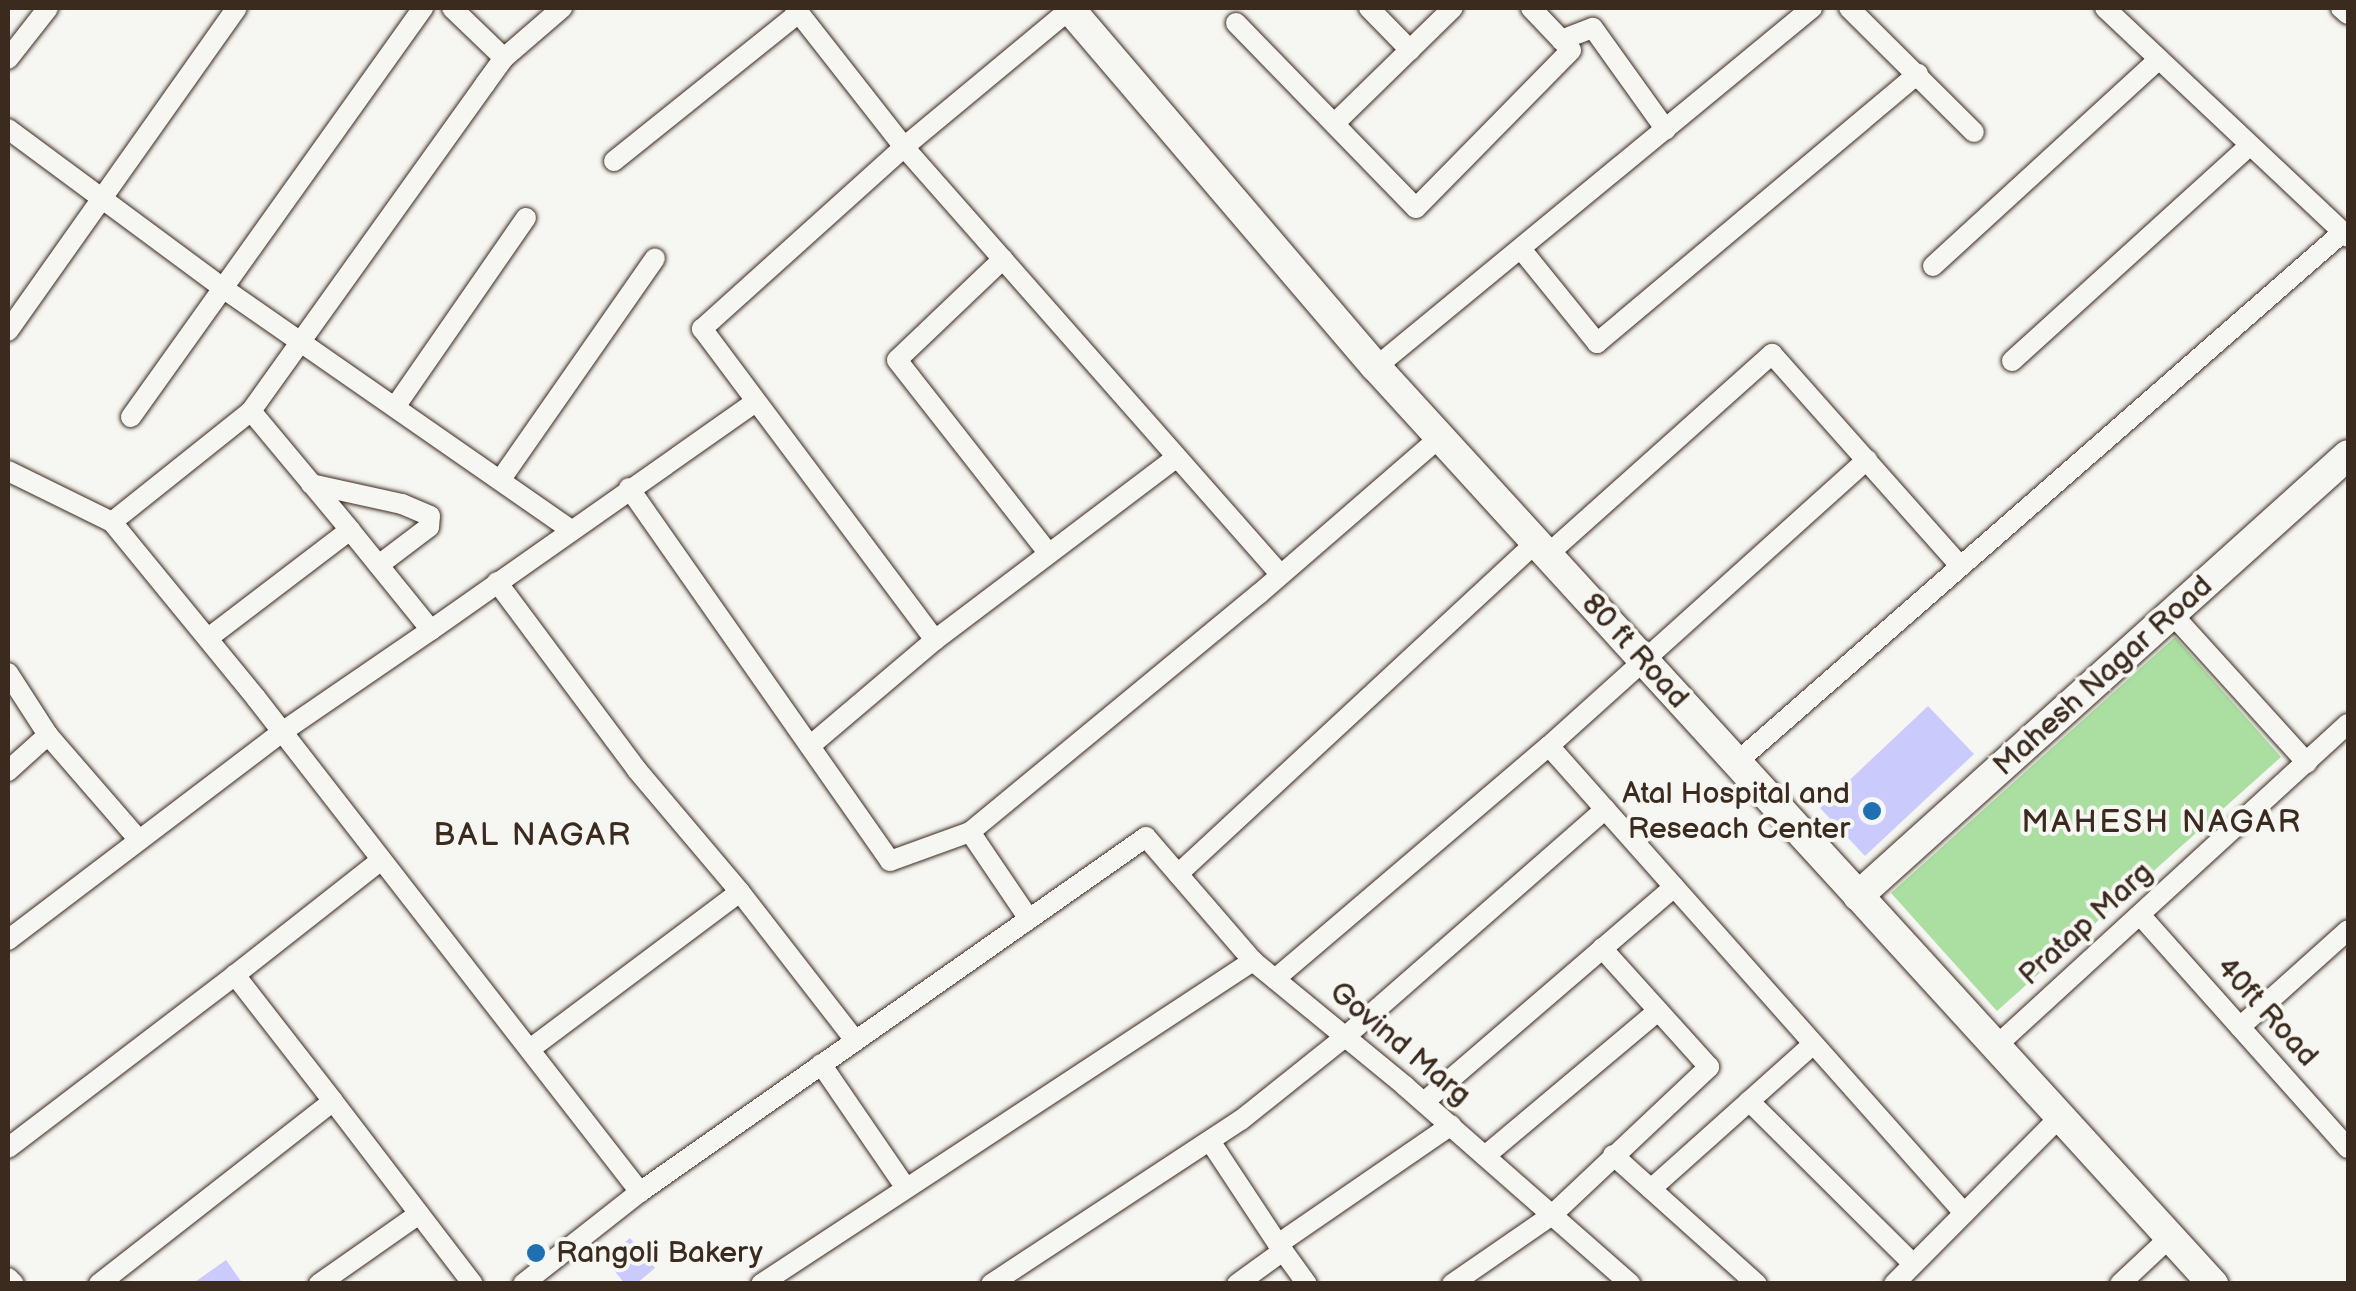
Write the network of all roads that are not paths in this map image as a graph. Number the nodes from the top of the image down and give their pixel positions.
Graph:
1 (48, 8) edge
2 (236, 8) edge
3 (423, 8) edge
4 (452, 8) edge
5 (562, 8) edge
6 (1370, 8) edge
7 (1452, 8) edge
8 (1532, 8) edge
9 (1849, 8) edge
10 (2105, 8) edge
11 (2341, 8) edge
12 (797, 10) edge
13 (1075, 10) edge
14 (1806, 10) edge
15 (2348, 14) edge
16 (1236, 23) dead end
17 (1561, 40) junction
18 (1410, 50) junction
19 (504, 58) junction
20 (8, 59) edge
21 (2159, 59) junction
22 (1918, 74) junction
23 (1336, 122) junction
24 (8, 129) edge
25 (1666, 130) junction
26 (1974, 132) dead end
27 (2250, 144) junction
28 (904, 147) junction
29 (614, 161) dead end
30 (100, 197) junction
31 (526, 218) dead end
32 (2346, 235) edge
33 (1521, 249) junction
34 (654, 258) dead end
35 (1003, 259) junction
36 (1932, 266) dead end
37 (220, 286) junction
38 (8, 331) edge
39 (302, 340) junction
40 (2012, 361) dead end
41 (1376, 368) junction
42 (755, 402) junction
43 (395, 407) junction
44 (250, 411) junction
45 (130, 417) dead end
46 (1440, 437) junction
47 (2348, 455) edge
48 (1177, 456) junction
49 (1867, 460) junction
50 (8, 471) edge
51 (501, 478) junction
52 (311, 484) junction
53 (629, 488) junction
54 (112, 522) junction
55 (570, 529) junction
56 (350, 530) junction
57 (1541, 549) junction
58 (1049, 554) junction
59 (378, 566) junction
60 (1960, 566) junction
61 (1280, 574) junction
62 (497, 582) junction
63 (2172, 614) junction
64 (430, 630) junction
65 (208, 638) junction
66 (936, 640) junction
67 (1642, 661) junction
68 (8, 673) edge
69 (2348, 724) edge
70 (282, 732) junction
71 (48, 735) junction
72 (810, 746) junction
73 (1549, 746) junction
74 (1737, 762) junction
75 (2307, 763) junction
76 (8, 771) edge
77 (1604, 809) junction
78 (970, 832) junction
79 (139, 840) junction
80 (380, 860) junction
81 (1178, 874) junction
82 (1674, 887) junction
83 (740, 892) junction
84 (1858, 896) junction
85 (2142, 916) junction
86 (1029, 919) junction
87 (2348, 930) edge
88 (8, 940) edge
89 (1602, 948) junction
90 (1253, 960) junction
91 (235, 976) junction
92 (1275, 980) junction
93 (1658, 1011) junction
94 (2240, 1027) junction
95 (1346, 1037) junction
96 (855, 1040) junction
97 (1813, 1044) junction
98 (1995, 1046) junction
99 (530, 1049) junction
100 (821, 1064) junction
101 (333, 1101) junction
102 (1749, 1101) junction
103 (1424, 1102) junction
104 (2060, 1118) junction
105 (1450, 1125) junction
106 (1210, 1140) junction
107 (2346, 1141) edge
108 (8, 1148) edge
109 (1613, 1155) junction
110 (1484, 1156) junction
111 (906, 1188) junction
112 (1651, 1189) junction
113 (640, 1192) junction
114 (1964, 1213) junction
115 (420, 1214) junction
116 (1552, 1214) junction
117 (2170, 1237) junction
118 (1281, 1248) junction
119 (1913, 1264) junction
120 (8, 1278) edge
121 (14, 1284) edge
122 (99, 1284) edge
123 (320, 1284) edge
124 (473, 1284) edge
125 (523, 1284) edge
126 (761, 1284) edge
127 (991, 1284) edge
128 (1237, 1284) edge
129 (1307, 1284) edge
130 (1452, 1284) edge
131 (1630, 1284) edge
132 (1757, 1284) edge
133 (1894, 1284) edge
134 (2120, 1284) edge
135 (2214, 1284) edge

1 - 20 street
2 - 30 street
3 - 37 street
4 - 19 street
5 - 19 street
6 - 18 street
7 - 18 street
8 - 17 street
9 - 22 street
10 - 21 street
11 - 15 street
12 - 28 street
12 - 29 street
13 - 28 street
13 - 41 street, 80 ft Road
14 - 25 street
16 - 23 street
17 - 23 street
17 - 25 street
18 - 23 street
19 - 39 street
21 - 27 street
21 - 36 street
22 - 26 street
22 - 33 street
24 - 30 street
25 - 33 street
27 - 32 street
27 - 40 street
28 - 35 street
28 - 42 street
30 - 37 street
30 - 38 street
31 - 43 street
32 - 60 street
33 - 41 street
34 - 51 street
35 - 48 street
35 - 58 street
37 - 39 street
37 - 45 street
39 - 43 street
39 - 44 street
41 - 46 street, 80 ft Road
42 - 53 street
42 - 66 street
43 - 51 street
44 - 52 street
44 - 54 street
46 - 57 street, 80 ft Road
46 - 61 street
47 - 63 street, Mahesh Nagar Road
48 - 58 street
48 - 61 street
49 - 57 street
49 - 60 street
49 - 67 street
50 - 54 street
51 - 55 street
52 - 56 street
52 - 59 street
53 - 55 street
53 - 72 street
54 - 65 street
55 - 62 street
56 - 59 street
56 - 65 street
57 - 67 street, 80 ft Road
57 - 81 street
58 - 66 street
59 - 64 street
60 - 74 street
61 - 78 street
62 - 64 street
62 - 83 street
63 - 75 street
63 - 84 street, Mahesh Nagar Road
64 - 70 street
65 - 70 street
66 - 72 street
67 - 73 street
67 - 74 street, 80 ft Road
68 - 71 street
69 - 75 street, Pratap Marg
70 - 79 street
70 - 80 street
71 - 76 street
71 - 79 street
72 - 78 street
73 - 77 street
73 - 92 street
74 - 84 street, 80 ft Road
75 - 85 street, Pratap Marg
77 - 82 street
77 - 95 street
78 - 86 street
79 - 88 street
80 - 91 street
80 - 99 street
81 - 86 street, Govind Marg
81 - 90 street, Govind Marg
82 - 89 street
82 - 97 street
83 - 96 street
83 - 99 street
84 - 98 street, 80 ft Road
85 - 94 street, 40ft Road
85 - 98 street, Pratap Marg
86 - 96 street
87 - 94 street
89 - 93 street
89 - 103 street
90 - 92 street, Govind Marg
90 - 111 street
91 - 101 street
91 - 108 street
92 - 95 street, Govind Marg
93 - 109 street
93 - 110 street
94 - 107 street, 40ft Road
95 - 103 street, Govind Marg
95 - 106 street
96 - 100 street
97 - 102 street
97 - 114 street
98 - 104 street, 80 ft Road
99 - 113 street
100 - 111 street
100 - 113 street
101 - 115 street
101 - 122 street
102 - 112 street
102 - 119 street
103 - 105 street, Govind Marg
104 - 114 street
104 - 117 street, 80 ft Road
105 - 110 street, Govind Marg
105 - 118 street
106 - 118 street
106 - 127 street
109 - 112 street
109 - 116 street
110 - 116 street, Govind Marg
111 - 126 street
112 - 132 street
113 - 125 street
114 - 119 street
115 - 123 street
115 - 124 street
116 - 130 street
116 - 131 street, Govind Marg
117 - 134 street
117 - 135 street, 80 ft Road
118 - 128 street
118 - 129 street
119 - 133 street
120 - 121 street

